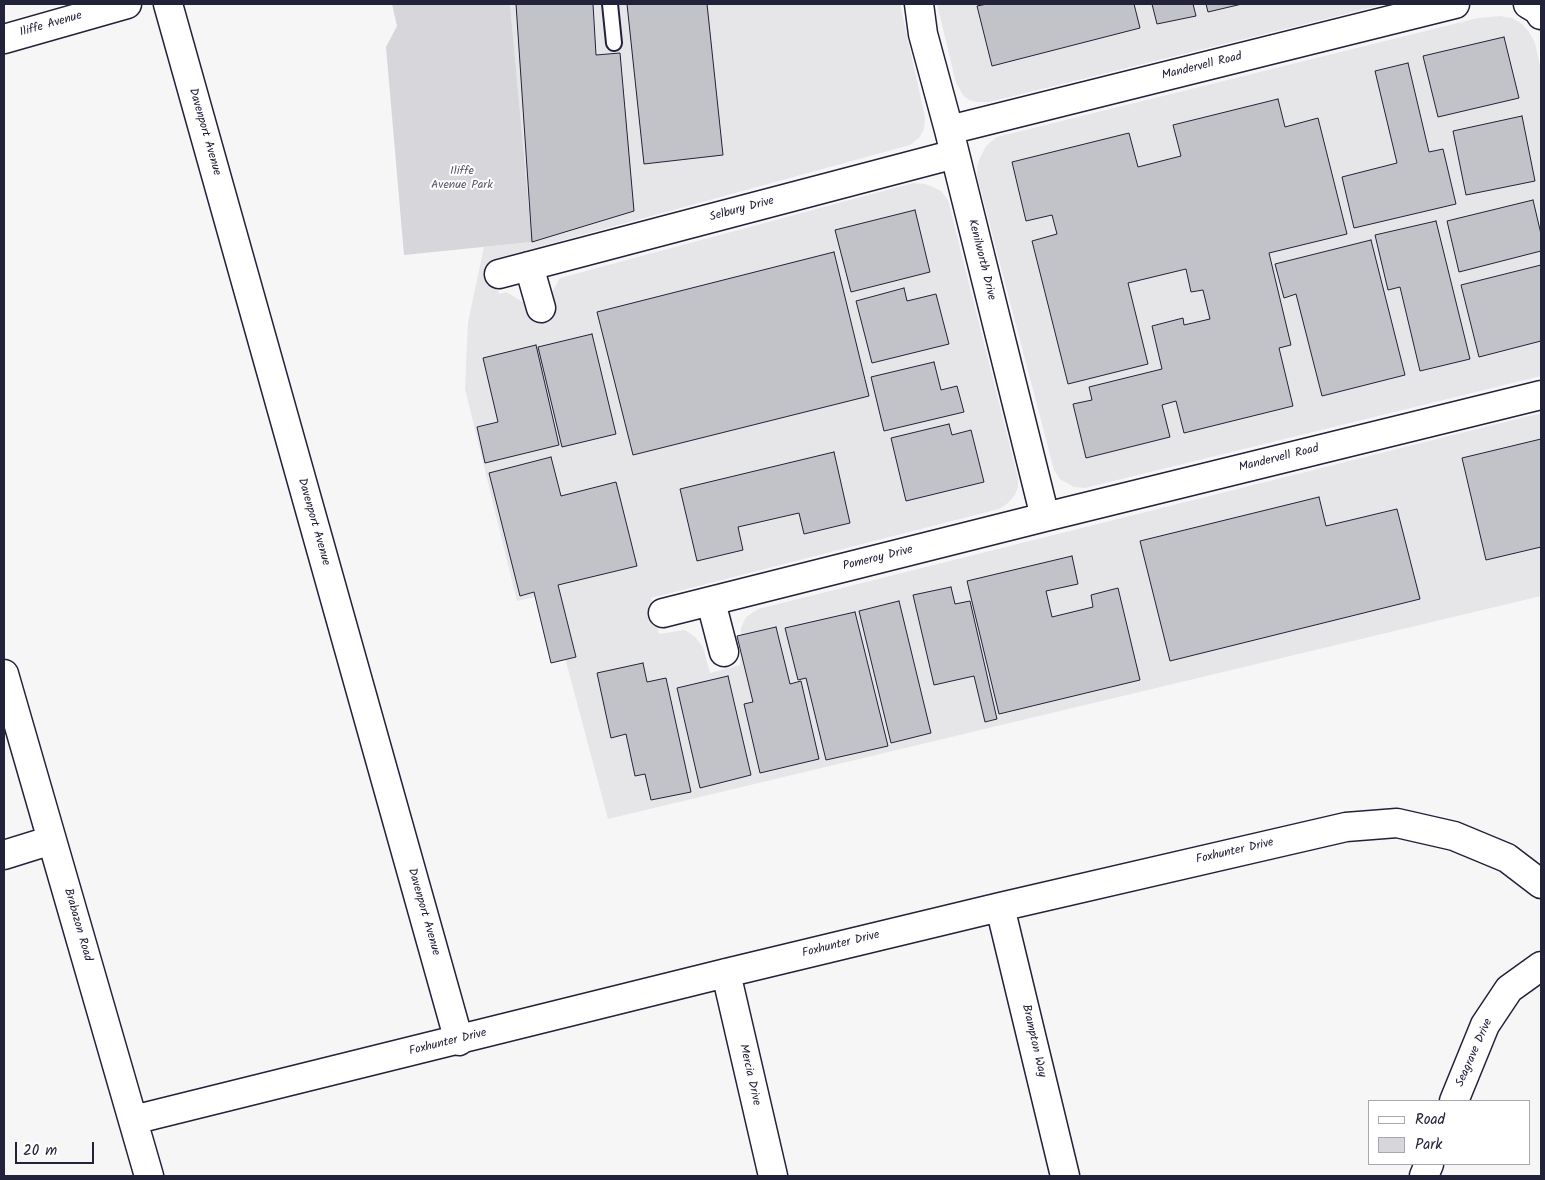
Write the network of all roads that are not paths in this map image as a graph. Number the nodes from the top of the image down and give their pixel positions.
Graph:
1 (127, 4) edge
2 (168, 4) edge
3 (610, 4) edge
4 (919, 4) edge
5 (1455, 4) edge
6 (1528, 4) edge
7 (1541, 15) edge
8 (4, 39) edge
9 (614, 43) dead end
10 (952, 142) junction
11 (529, 266) junction
12 (499, 274) dead end
13 (540, 308) dead end
14 (1541, 395) edge
15 (1045, 517) junction
16 (711, 602) junction
17 (663, 613) dead end
18 (724, 652) dead end
19 (4, 674) edge
20 (52, 840) junction
21 (4, 855) edge
22 (1541, 884) edge
23 (1000, 907) junction
24 (1541, 966) edge
25 (726, 973) junction
26 (459, 1041) junction
27 (1454, 1100) edge
28 (133, 1120) junction
29 (149, 1176) edge
30 (772, 1176) edge
31 (1065, 1176) edge

1 - 8 street, Iliffe Avenue
2 - 26 street, Davenport Avenue
3 - 9 lane
4 - 10 street, Kenilworth Drive
5 - 10 street, Mandervell Road
6 - 7 street
10 - 11 street, Selbury Drive
10 - 15 street, Kenilworth Drive
11 - 12 street, Selbury Drive
11 - 13 street
14 - 15 street, Mandervell Road
15 - 16 street, Pomeroy Drive
16 - 17 street, Pomeroy Drive
16 - 18 street
19 - 20 street, Brabazon Road
20 - 21 street
20 - 28 street, Brabazon Road
22 - 23 street, Foxhunter Drive
23 - 25 street, Foxhunter Drive
23 - 31 street, Brampton Way
24 - 27 street, Seagrave Drive
25 - 26 street, Foxhunter Drive
25 - 30 street, Mercia Drive
26 - 28 street, Foxhunter Drive
28 - 29 street, Brabazon Road

